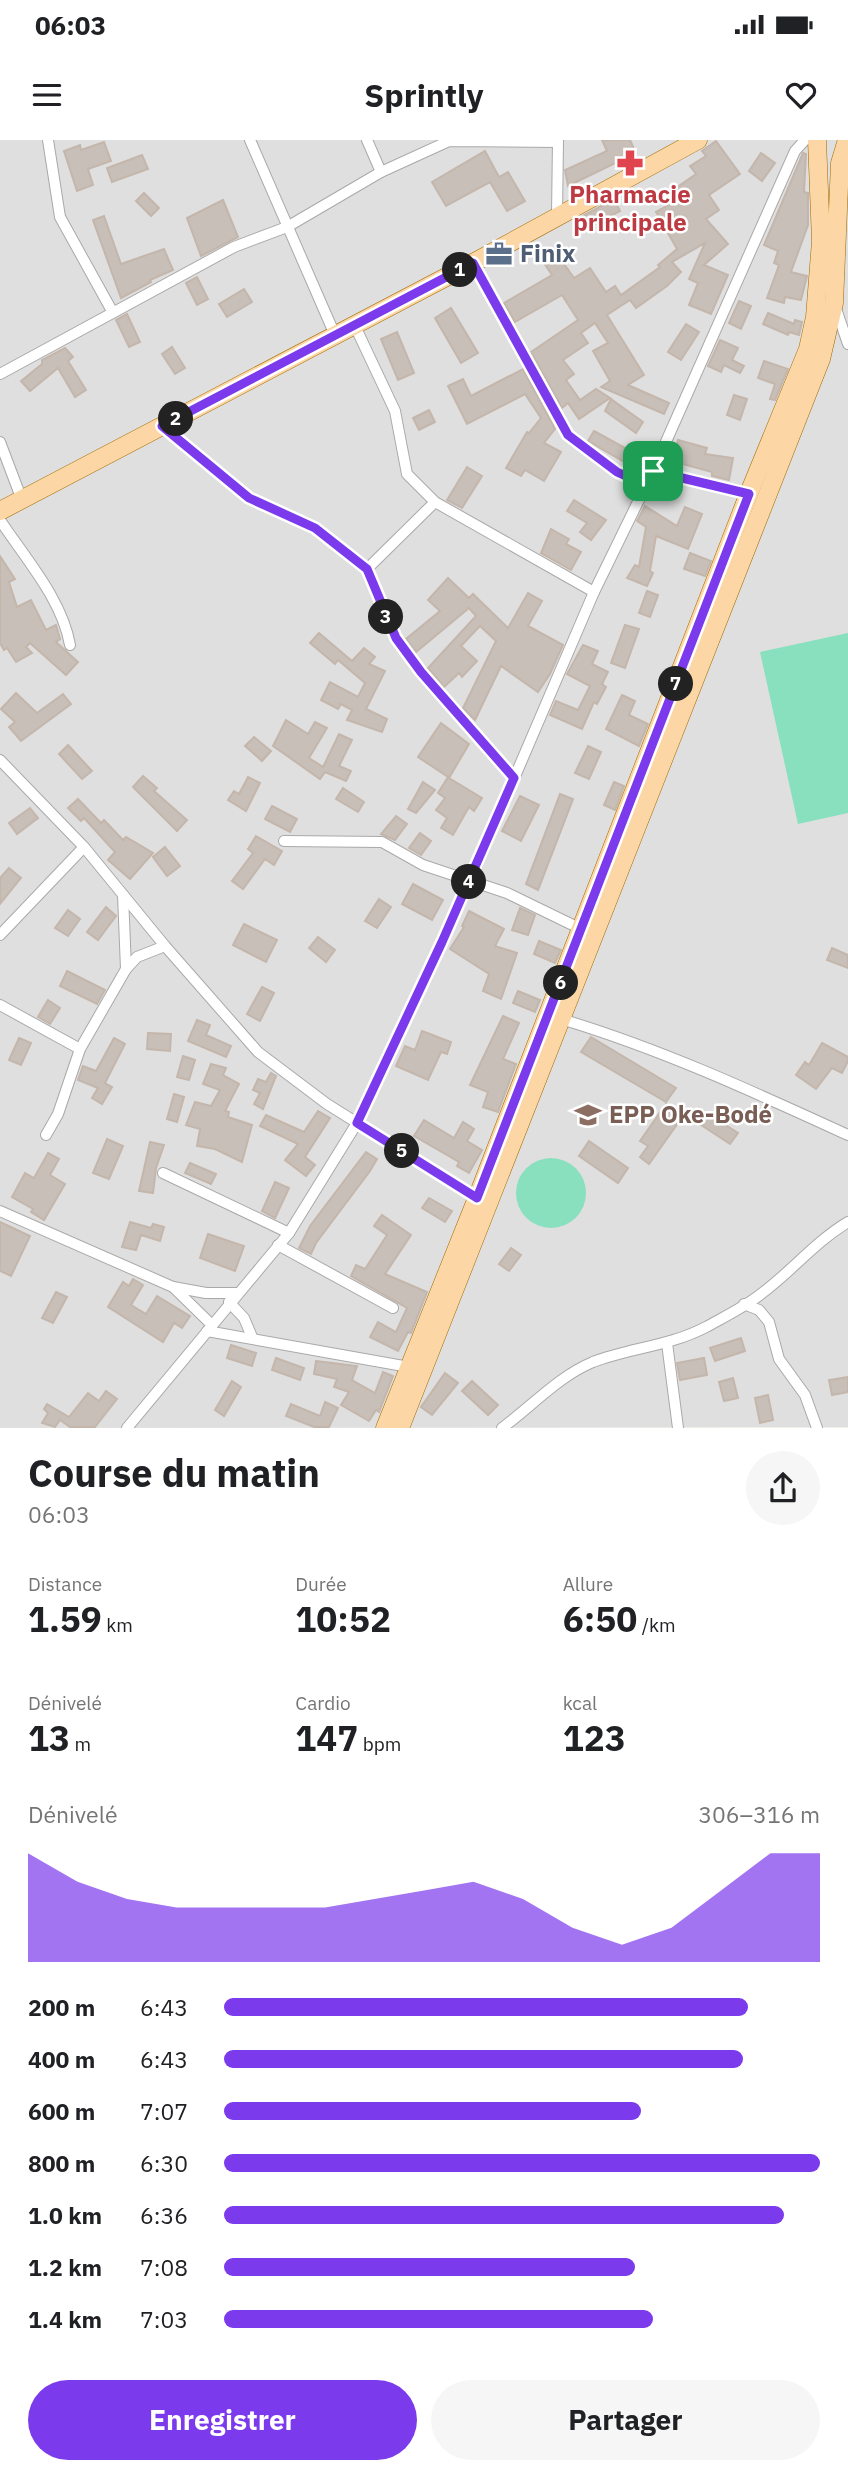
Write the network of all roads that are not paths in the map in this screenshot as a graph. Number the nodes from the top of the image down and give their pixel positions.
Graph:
1 (48, 140) edge
2 (250, 140) edge
3 (367, 140) edge
4 (698, 140) edge
5 (805, 140) edge
6 (817, 140) edge
7 (847, 140) edge
8 (449, 141) edge
9 (558, 141) edge
10 (382, 172) junction
11 (843, 190) edge
12 (557, 216) junction
13 (286, 227) junction
14 (473, 263) junction
15 (834, 303) junction
16 (112, 311) junction
17 (354, 324) junction
18 (335, 335) junction
19 (848, 344) edge
20 (0, 374) edge
21 (162, 426) junction
22 (0, 442) edge
23 (653, 471) junction
24 (646, 485) junction
25 (749, 494) junction
26 (22, 500) junction
27 (435, 502) junction
28 (0, 511) edge
29 (0, 520) edge
30 (367, 569) junction
31 (594, 592) junction
32 (70, 645) dead end
33 (0, 760) edge
34 (514, 778) junction
35 (284, 841) dead end
36 (83, 848) junction
37 (471, 879) junction
38 (123, 895) junction
39 (582, 929) junction
40 (0, 935) edge
41 (165, 947) junction
42 (126, 969) junction
43 (0, 1006) edge
44 (561, 1019) junction
45 (80, 1049) junction
46 (357, 1123) junction
47 (47, 1135) dead end
48 (848, 1135) edge
49 (163, 1173) dead end
50 (477, 1198) junction
51 (0, 1211) edge
52 (848, 1222) edge
53 (289, 1233) junction
54 (278, 1245) junction
55 (173, 1287) junction
56 (761, 1294) junction
57 (233, 1298) junction
58 (744, 1304) junction
59 (393, 1308) dead end
60 (759, 1310) junction
61 (210, 1328) junction
62 (251, 1337) junction
63 (667, 1343) junction
64 (408, 1367) junction
65 (127, 1427) edge
66 (385, 1427) edge
67 (400, 1427) edge
68 (502, 1427) edge
69 (678, 1427) edge
70 (817, 1427) edge

1 - 16 street
2 - 13 street
3 - 10 street
4 - 12 main road
5 - 23 street
6 - 25 main road
7 - 11 main road
8 - 9 street
8 - 10 street
9 - 12 street
10 - 13 street
11 - 15 main road
12 - 14 main road
13 - 16 street
13 - 18 street
14 - 17 main road
14 - 24 street
15 - 19 street
15 - 44 main road
16 - 20 street
17 - 18 main road
17 - 27 street
18 - 21 main road
21 - 26 main road
21 - 30 street
22 - 26 street
23 - 24 street
23 - 25 street
24 - 31 street
25 - 39 main road
26 - 28 main road
27 - 30 street
27 - 31 street
29 - 32 street
30 - 34 street
31 - 34 street
33 - 36 street
34 - 37 street
35 - 37 street
36 - 38 street
36 - 40 street
37 - 39 street
37 - 46 street
38 - 41 street
38 - 42 street
39 - 50 main road
41 - 42 street
41 - 46 street
42 - 45 street
43 - 45 street
44 - 48 street
44 - 67 main road
45 - 47 street
46 - 50 street
46 - 53 street
49 - 53 street
50 - 64 main road
51 - 55 street
52 - 56 street
53 - 54 street
54 - 57 street
54 - 59 street
55 - 57 street
55 - 61 street
56 - 58 street
56 - 60 street
57 - 61 street
57 - 62 street
58 - 60 street
58 - 63 street
60 - 70 street
61 - 62 street
61 - 65 street
62 - 64 street
63 - 68 street
63 - 69 street
64 - 66 main road

